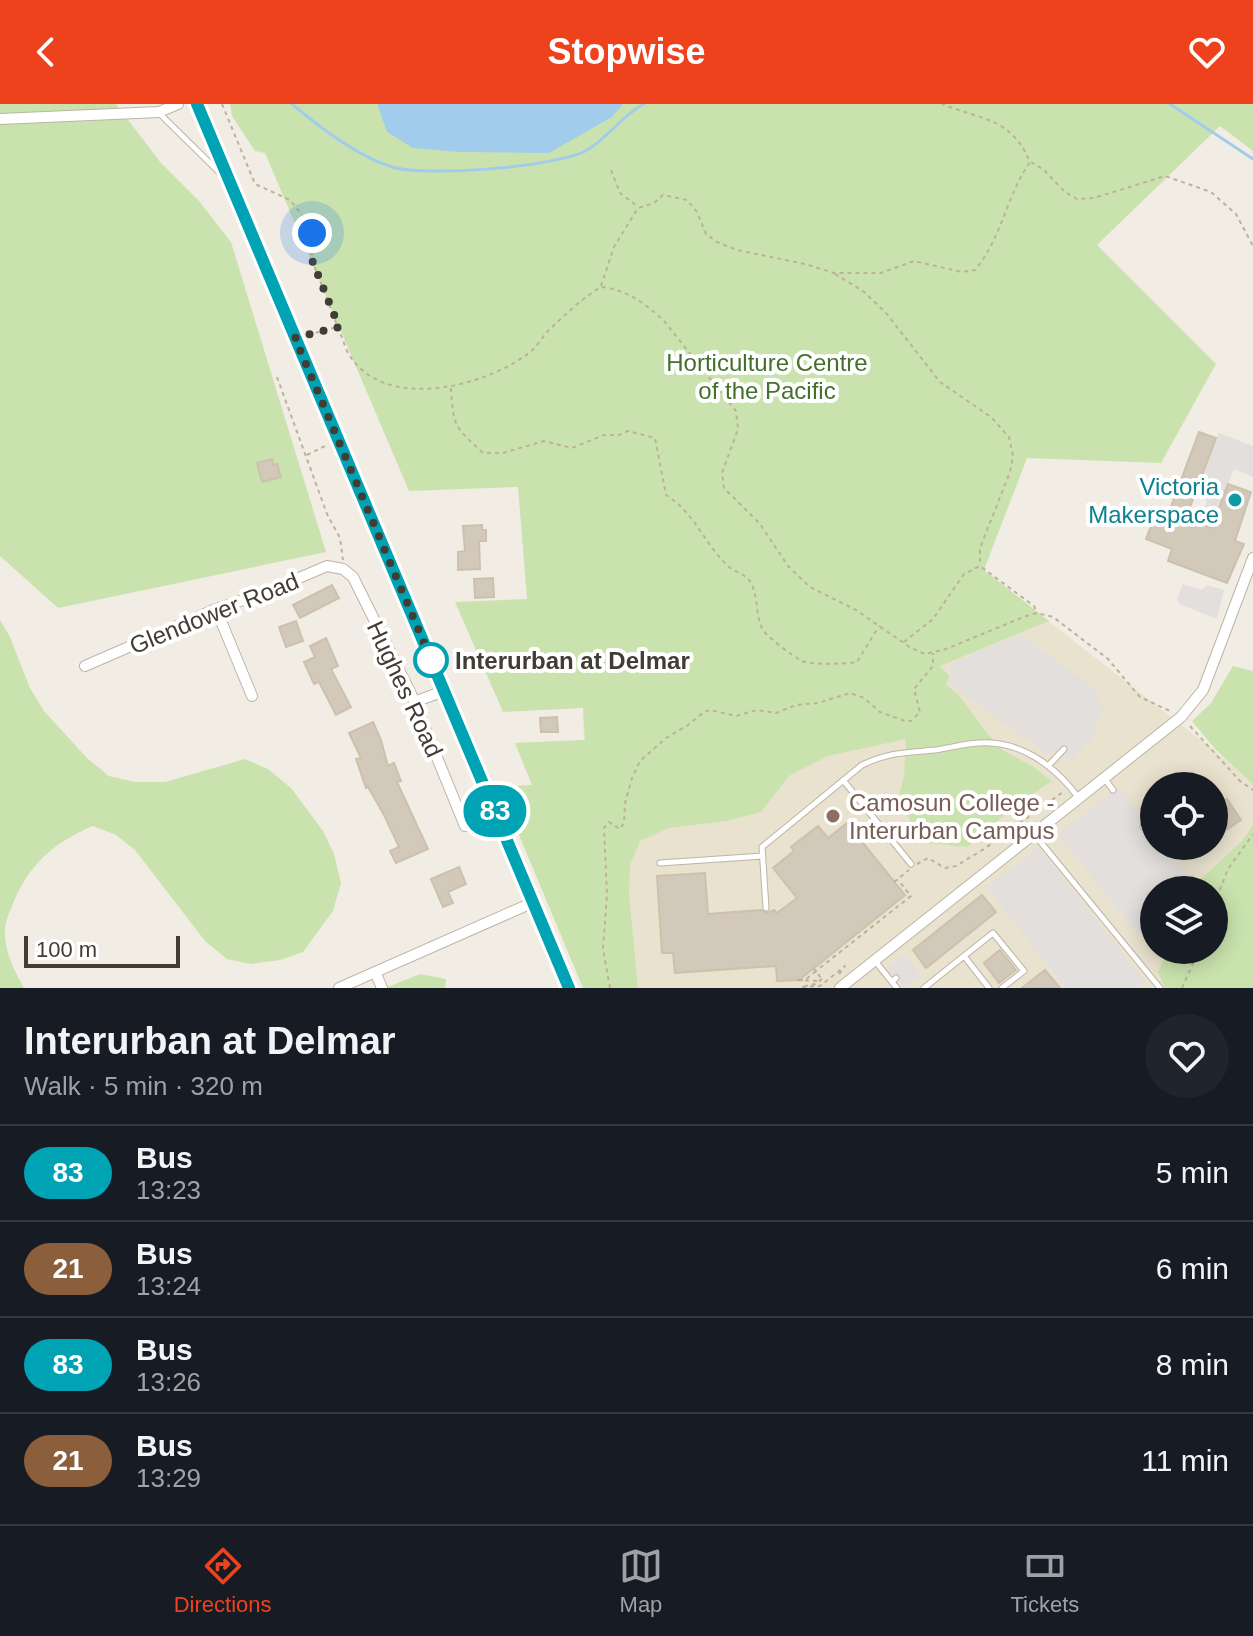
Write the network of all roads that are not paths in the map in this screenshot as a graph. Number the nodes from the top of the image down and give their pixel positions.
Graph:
1 (178, 104) edge
2 (197, 104) edge
3 (159, 112) junction
4 (0, 119) edge
5 (230, 182) junction
6 (1253, 558) edge
7 (343, 569) joint
8 (1221, 607) dead end
9 (216, 609) junction
10 (1233, 612) junction
11 (85, 666) dead end
12 (444, 691) junction
13 (252, 696) dead end
14 (414, 702) junction
15 (1064, 749) dead end
16 (1048, 766) junction
17 (1103, 778) junction
18 (843, 780) junction
19 (1113, 790) dead end
20 (1078, 797) junction
21 (496, 812) junction
22 (1033, 833) junction
23 (763, 856) junction
24 (660, 863) dead end
25 (911, 864) dead end
26 (534, 902) junction
27 (766, 908) dead end
28 (964, 956) junction
29 (875, 960) junction
30 (376, 974) junction
31 (840, 984) edge
32 (339, 988) edge
33 (382, 988) edge
34 (569, 988) edge
35 (897, 988) edge
36 (924, 988) edge
37 (989, 988) edge
38 (1002, 988) edge
39 (1160, 988) edge

1 - 3 street
2 - 5 main road
3 - 4 street
3 - 5 lane
5 - 12 main road
6 - 10 street
7 - 9 street, Glendower Road
7 - 14 street, Hughes Road
8 - 10 lane
9 - 11 street, Glendower Road
9 - 13 street
10 - 17 street
12 - 14 street
12 - 21 main road
14 - 21 street, Hughes Road
15 - 16 lane
16 - 18 lane
16 - 20 lane
17 - 19 lane
17 - 20 street
18 - 23 lane
18 - 25 lane
20 - 22 street
21 - 26 main road
22 - 29 street
22 - 39 lane
23 - 24 lane
23 - 27 lane
26 - 30 street
26 - 34 main road
28 - 36 lane
28 - 37 lane
28 - 38 lane
29 - 31 street
29 - 35 lane
30 - 32 street
30 - 33 street

